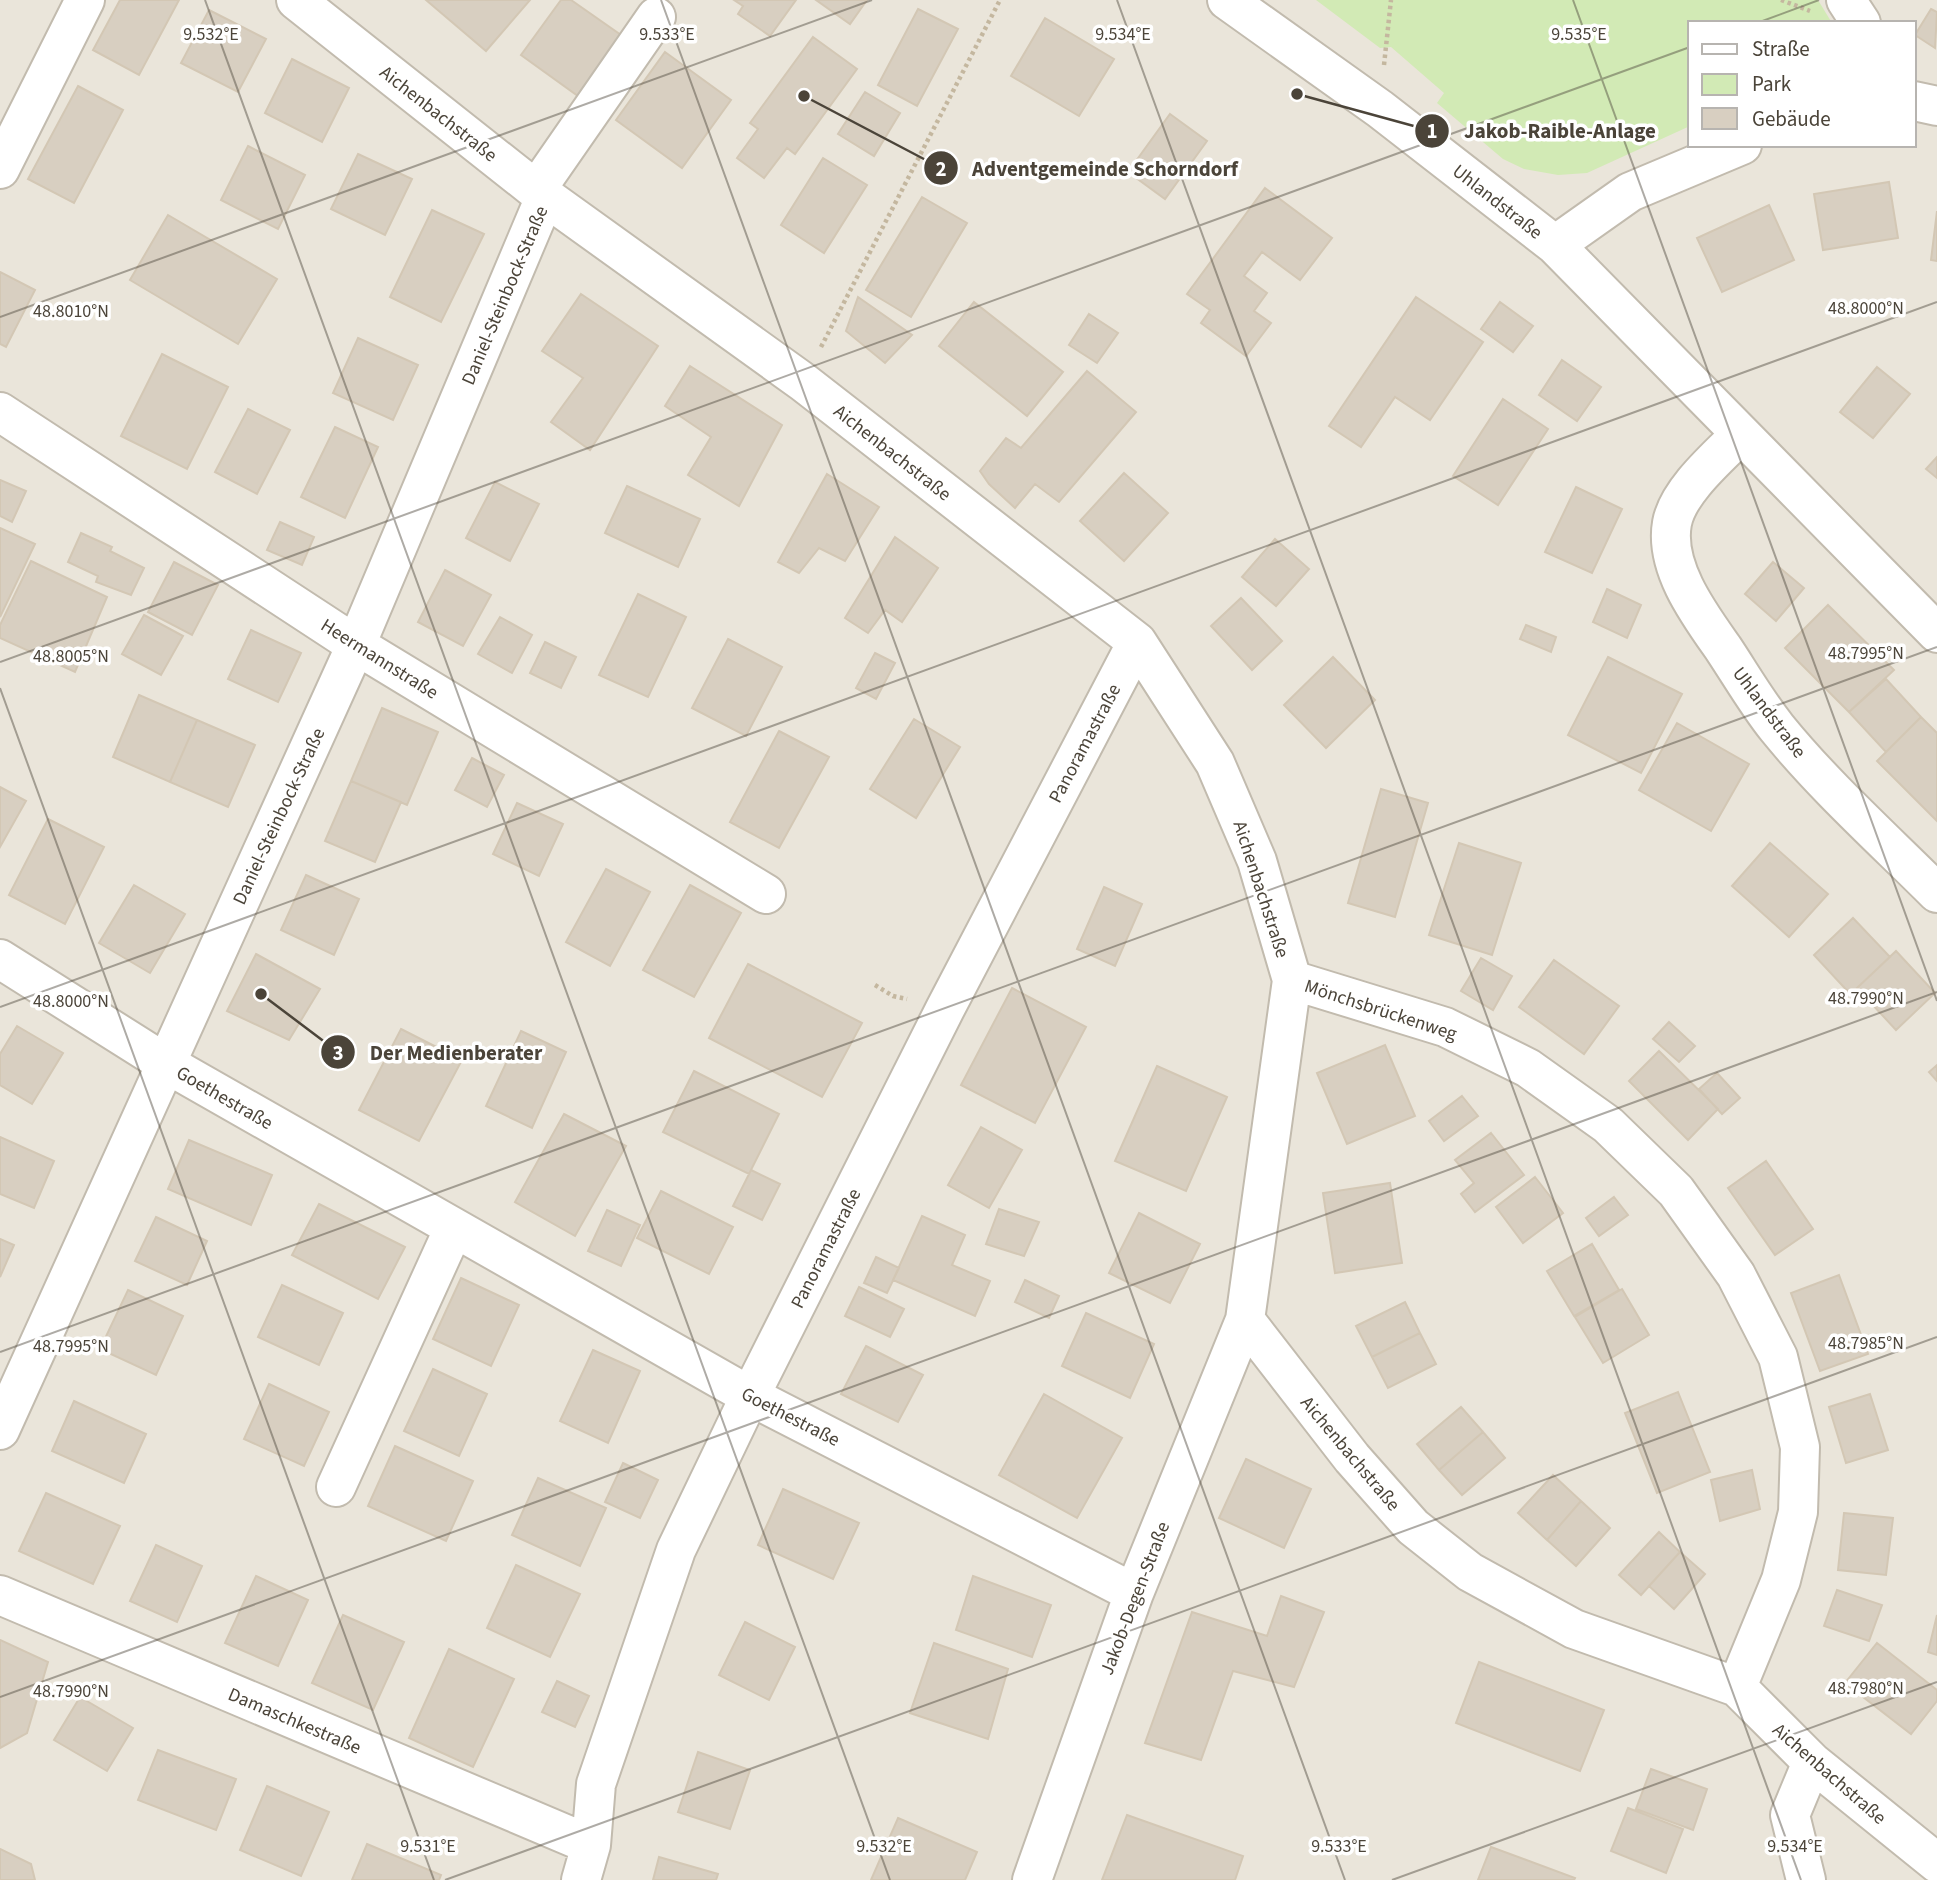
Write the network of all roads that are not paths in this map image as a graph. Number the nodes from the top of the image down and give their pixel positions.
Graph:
1 (85, 0) edge
2 (296, 0) edge
3 (1227, 0) edge
4 (1846, 0) edge
5 (656, 17) dead end
6 (1860, 21) edge
7 (1916, 101) edge
8 (1937, 106) edge
9 (1737, 147) edge
10 (0, 169) edge
11 (540, 193) junction
12 (1555, 245) junction
13 (0, 412) edge
14 (1740, 435) junction
15 (1937, 633) edge
16 (1137, 642) junction
17 (356, 645) junction
18 (1937, 893) edge
19 (766, 894) dead end
20 (0, 959) edge
21 (1292, 980) junction
22 (165, 1063) junction
23 (454, 1227) junction
24 (1245, 1320) junction
25 (750, 1396) junction
26 (0, 1430) edge
27 (336, 1487) dead end
28 (1134, 1592) junction
29 (0, 1595) edge
30 (1737, 1688) junction
31 (1812, 1762) junction
32 (586, 1862) edge
33 (1937, 1863) edge
34 (1032, 1880) edge
35 (1806, 1880) edge

1 - 10 street
2 - 11 street, Aichenbachstraße
3 - 12 street, Uhlandstraße
4 - 6 street
5 - 11 street, Daniel-Steinbock-Straße
7 - 8 street
9 - 12 street
11 - 16 street, Aichenbachstraße
11 - 17 street, Daniel-Steinbock-Straße
12 - 14 street, Uhlandstraße
13 - 17 street, Heermannstraße
14 - 15 street, Uhlandstraße
14 - 18 street, Uhlandstraße
16 - 21 street, Aichenbachstraße
16 - 25 street, Panoramastraße
17 - 19 street, Heermannstraße
17 - 22 street, Daniel-Steinbock-Straße
20 - 22 street, Goethestraße
21 - 24 street, Aichenbachstraße
21 - 30 street, Mönchsbrückenweg
22 - 23 street, Goethestraße
22 - 26 street, Daniel-Steinbock-Straße
23 - 25 street, Goethestraße
23 - 27 street
24 - 28 street, Jakob-Degen-Straße
24 - 30 street, Aichenbachstraße
25 - 28 street, Goethestraße
25 - 32 street, Panoramastraße
28 - 34 street, Jakob-Degen-Straße
29 - 32 street, Damaschkestraße
30 - 31 street, Aichenbachstraße
31 - 33 street, Aichenbachstraße
31 - 35 street

